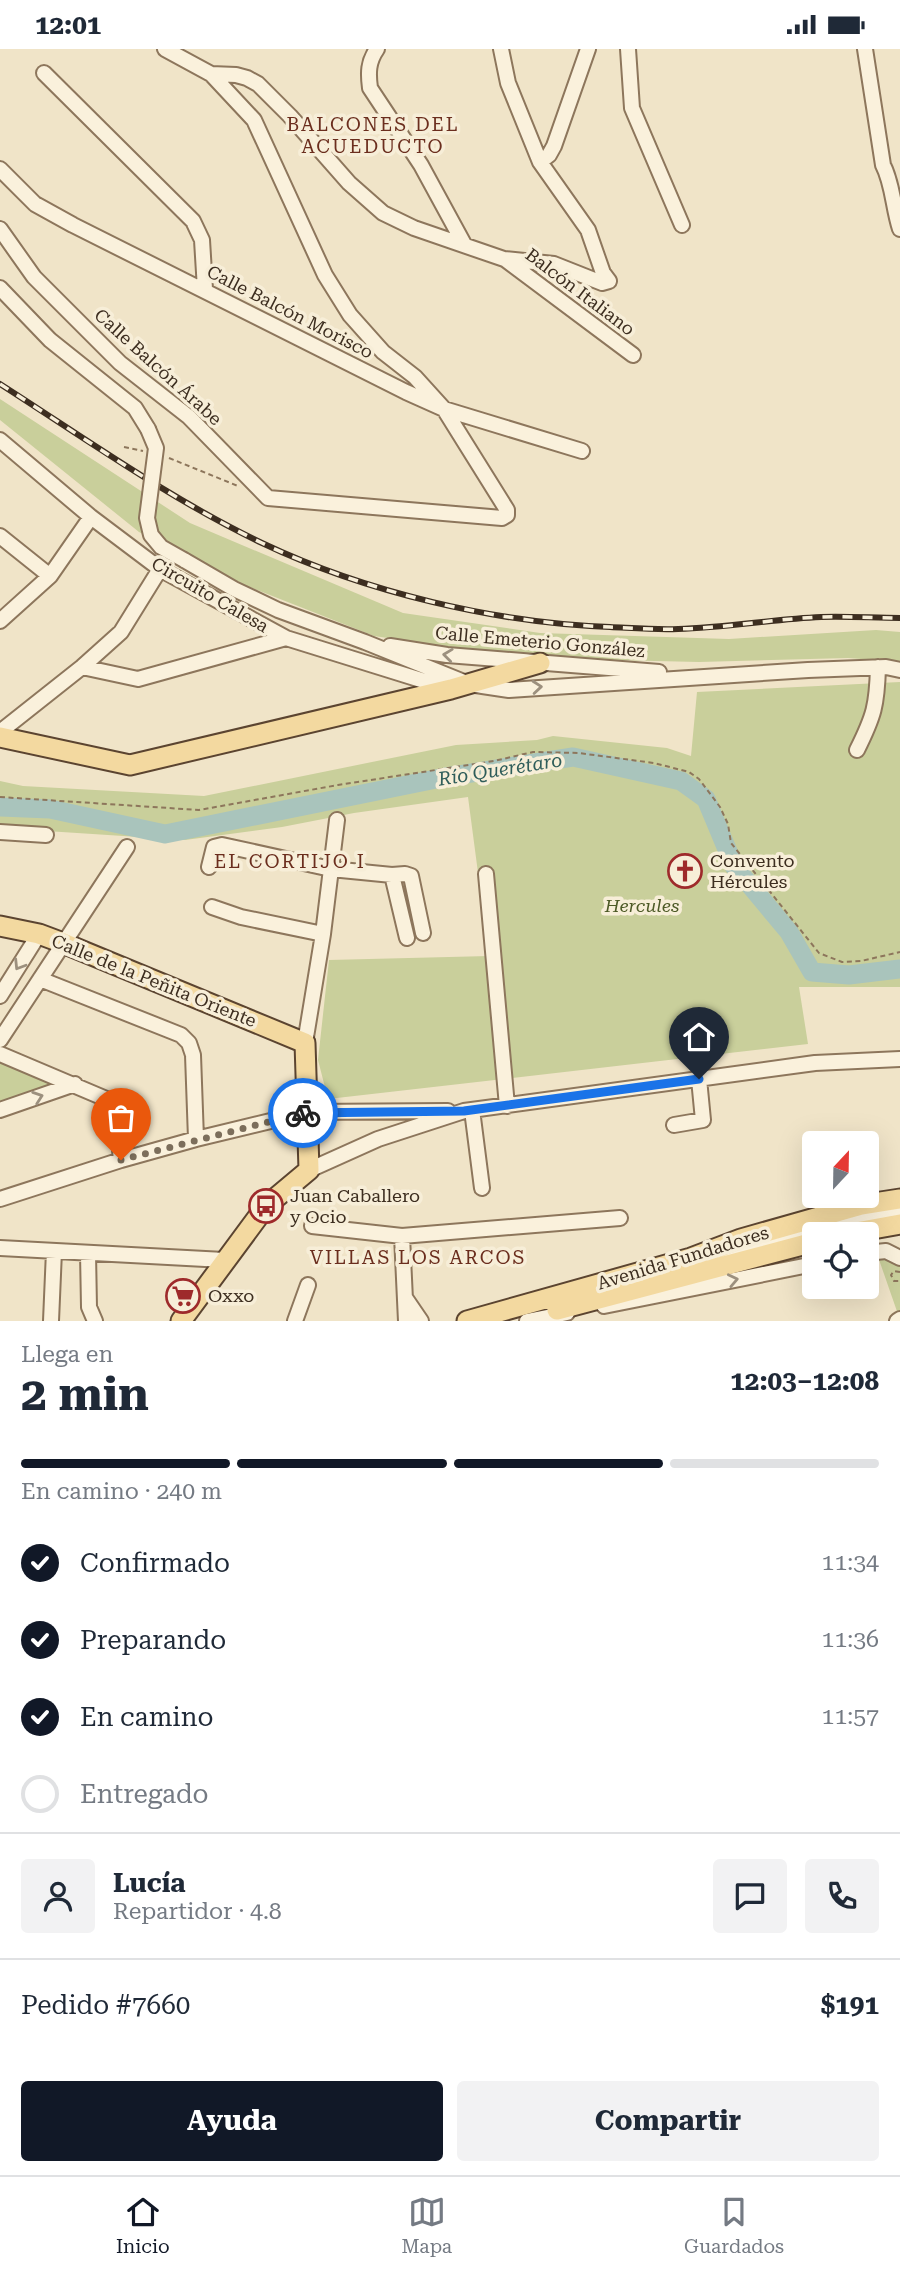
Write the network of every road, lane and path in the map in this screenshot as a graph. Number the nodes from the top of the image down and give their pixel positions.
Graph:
1 (165, 49) edge
2 (377, 49) edge
3 (501, 49) edge
4 (588, 49) edge
5 (628, 49) edge
6 (865, 49) edge
7 (44, 73) dead end
8 (211, 74) junction
9 (540, 162) junction
10 (0, 169) edge
11 (894, 177) edge
12 (897, 212) edge
13 (682, 225) dead end
14 (0, 229) edge
15 (900, 229) edge
16 (464, 244) junction
17 (505, 259) junction
18 (0, 288) edge
19 (205, 289) junction
20 (633, 355) dead end
21 (444, 409) junction
22 (0, 440) edge
23 (124, 447) dead end
24 (582, 451) dead end
25 (151, 453) dead end
26 (164, 456) dead end
27 (242, 488) dead end
28 (91, 517) junction
29 (0, 536) edge
30 (160, 569) junction
31 (50, 576) junction
32 (0, 621) edge
33 (286, 638) junction
34 (365, 642) junction
35 (540, 663) junction
36 (568, 664) junction
37 (82, 667) junction
38 (878, 667) junction
39 (900, 670) edge
40 (713, 676) junction
41 (566, 685) junction
42 (460, 687) junction
43 (0, 735) edge
44 (857, 750) dead end
45 (0, 797) edge
46 (337, 820) dead end
47 (0, 831) edge
48 (46, 835) dead end
49 (127, 848) dead end
50 (209, 867) dead end
51 (331, 869) junction
52 (485, 874) dead end
53 (392, 875) junction
54 (212, 907) dead end
55 (0, 926) edge
56 (423, 933) dead end
57 (39, 934) junction
58 (323, 934) junction
59 (407, 938) dead end
60 (63, 943) junction
61 (900, 952) edge
62 (40, 979) junction
63 (0, 996) edge
64 (0, 1039) edge
65 (305, 1043) junction
66 (0, 1054) edge
67 (900, 1059) edge
68 (699, 1079) junction
69 (75, 1084) junction
70 (507, 1105) junction
71 (0, 1110) edge
72 (473, 1110) junction
73 (308, 1112) junction
74 (674, 1125) dead end
75 (196, 1139) junction
76 (121, 1160) junction
77 (309, 1170) junction
78 (482, 1188) dead end
79 (0, 1199) edge
80 (900, 1199) edge
81 (900, 1210) edge
82 (620, 1218) dead end
83 (900, 1224) edge
84 (312, 1226) dead end
85 (879, 1228) edge
86 (402, 1236) junction
87 (802, 1245) edge
88 (0, 1248) edge
89 (54, 1251) junction
90 (879, 1252) edge
91 (88, 1253) junction
92 (691, 1258) junction
93 (900, 1258) edge
94 (224, 1260) junction
95 (802, 1265) edge
96 (900, 1272) edge
97 (899, 1281) edge
98 (308, 1285) dead end
99 (900, 1286) edge
100 (405, 1298) junction
101 (51, 1321) edge
102 (94, 1321) edge
103 (181, 1321) edge
104 (295, 1321) edge
105 (406, 1321) edge
106 (421, 1321) edge
107 (467, 1321) edge
108 (519, 1321) edge
109 (527, 1321) edge

1 - 8 street
2 - 16 street
3 - 9 street
4 - 9 street
5 - 13 street
6 - 11 street
7 - 19 street
8 - 16 street
8 - 21 street
9 - 17 street
10 - 19 street, Calle Balcón Morisco
11 - 12 street
12 - 15 street
14 - 21 street, Calle Balcón Árabe
16 - 17 street
17 - 20 street, Balcón Italiano
18 - 34 street, Calle Emeterio González, bridge
19 - 21 street, Calle Balcón Morisco
21 - 24 street, Calle Balcón Morisco
22 - 28 street, Circuito Calesa
23 - 25 path
26 - 27 path
28 - 30 street, Circuito Calesa
28 - 31 street
29 - 31 street
30 - 33 street, Circuito Calesa
30 - 37 street
31 - 32 street
33 - 37 street
33 - 42 street, Circuito Calesa
35 -> 34 street, Calle Emeterio González
34 - 42 street, Calle Emeterio González
35 - 36 street, Calle Emeterio González
35 - 42 main road
36 - 40 street, Calle Emeterio González
36 - 41 street
37 - 43 street
38 - 39 street, Calle Emeterio González
38 - 40 street, Calle Emeterio González
38 - 44 street
40 - 41 street, Calle Emeterio González
42 -> 41 street, Calle Emeterio González
42 - 43 main road
45 - 61 path
46 - 51 street
47 - 48 street
49 - 60 street
50 - 51 street
51 - 53 street
51 - 58 street
52 - 70 street
53 - 56 street
53 - 59 street
54 - 58 street
55 - 57 main road, Calle de la Peñita Oriente
57 - 60 main road, Calle de la Peñita Oriente
57 -> 63 street
58 - 65 street
60 - 62 street
60 - 65 main road, Calle de la Peñita Oriente
62 - 64 street
62 - 75 street
65 - 73 main road
66 - 69 street
67 - 68 street
68 - 70 street
68 - 74 street
71 -> 69 street
69 - 76 street
70 - 72 street
72 - 73 street
72 - 77 street
72 - 78 street
73 - 75 street
73 - 77 main road
75 - 76 street
76 - 79 street
77 - 94 main road
80 - 92 main road, Avenida Fundadores
81 - 92 street
82 - 86 street
83 - 85 main road
84 - 86 street
86 - 100 street
87 - 108 main road, Avenida Fundadores
88 - 89 street
89 - 91 street
89 - 101 street
90 - 93 street
91 - 94 street
91 - 102 street
92 - 107 main road, Avenida Fundadores
94 - 103 main road
109 -> 95 street
96 - 97 path
97 - 99 path
98 - 104 street
100 - 105 street
100 - 106 street

